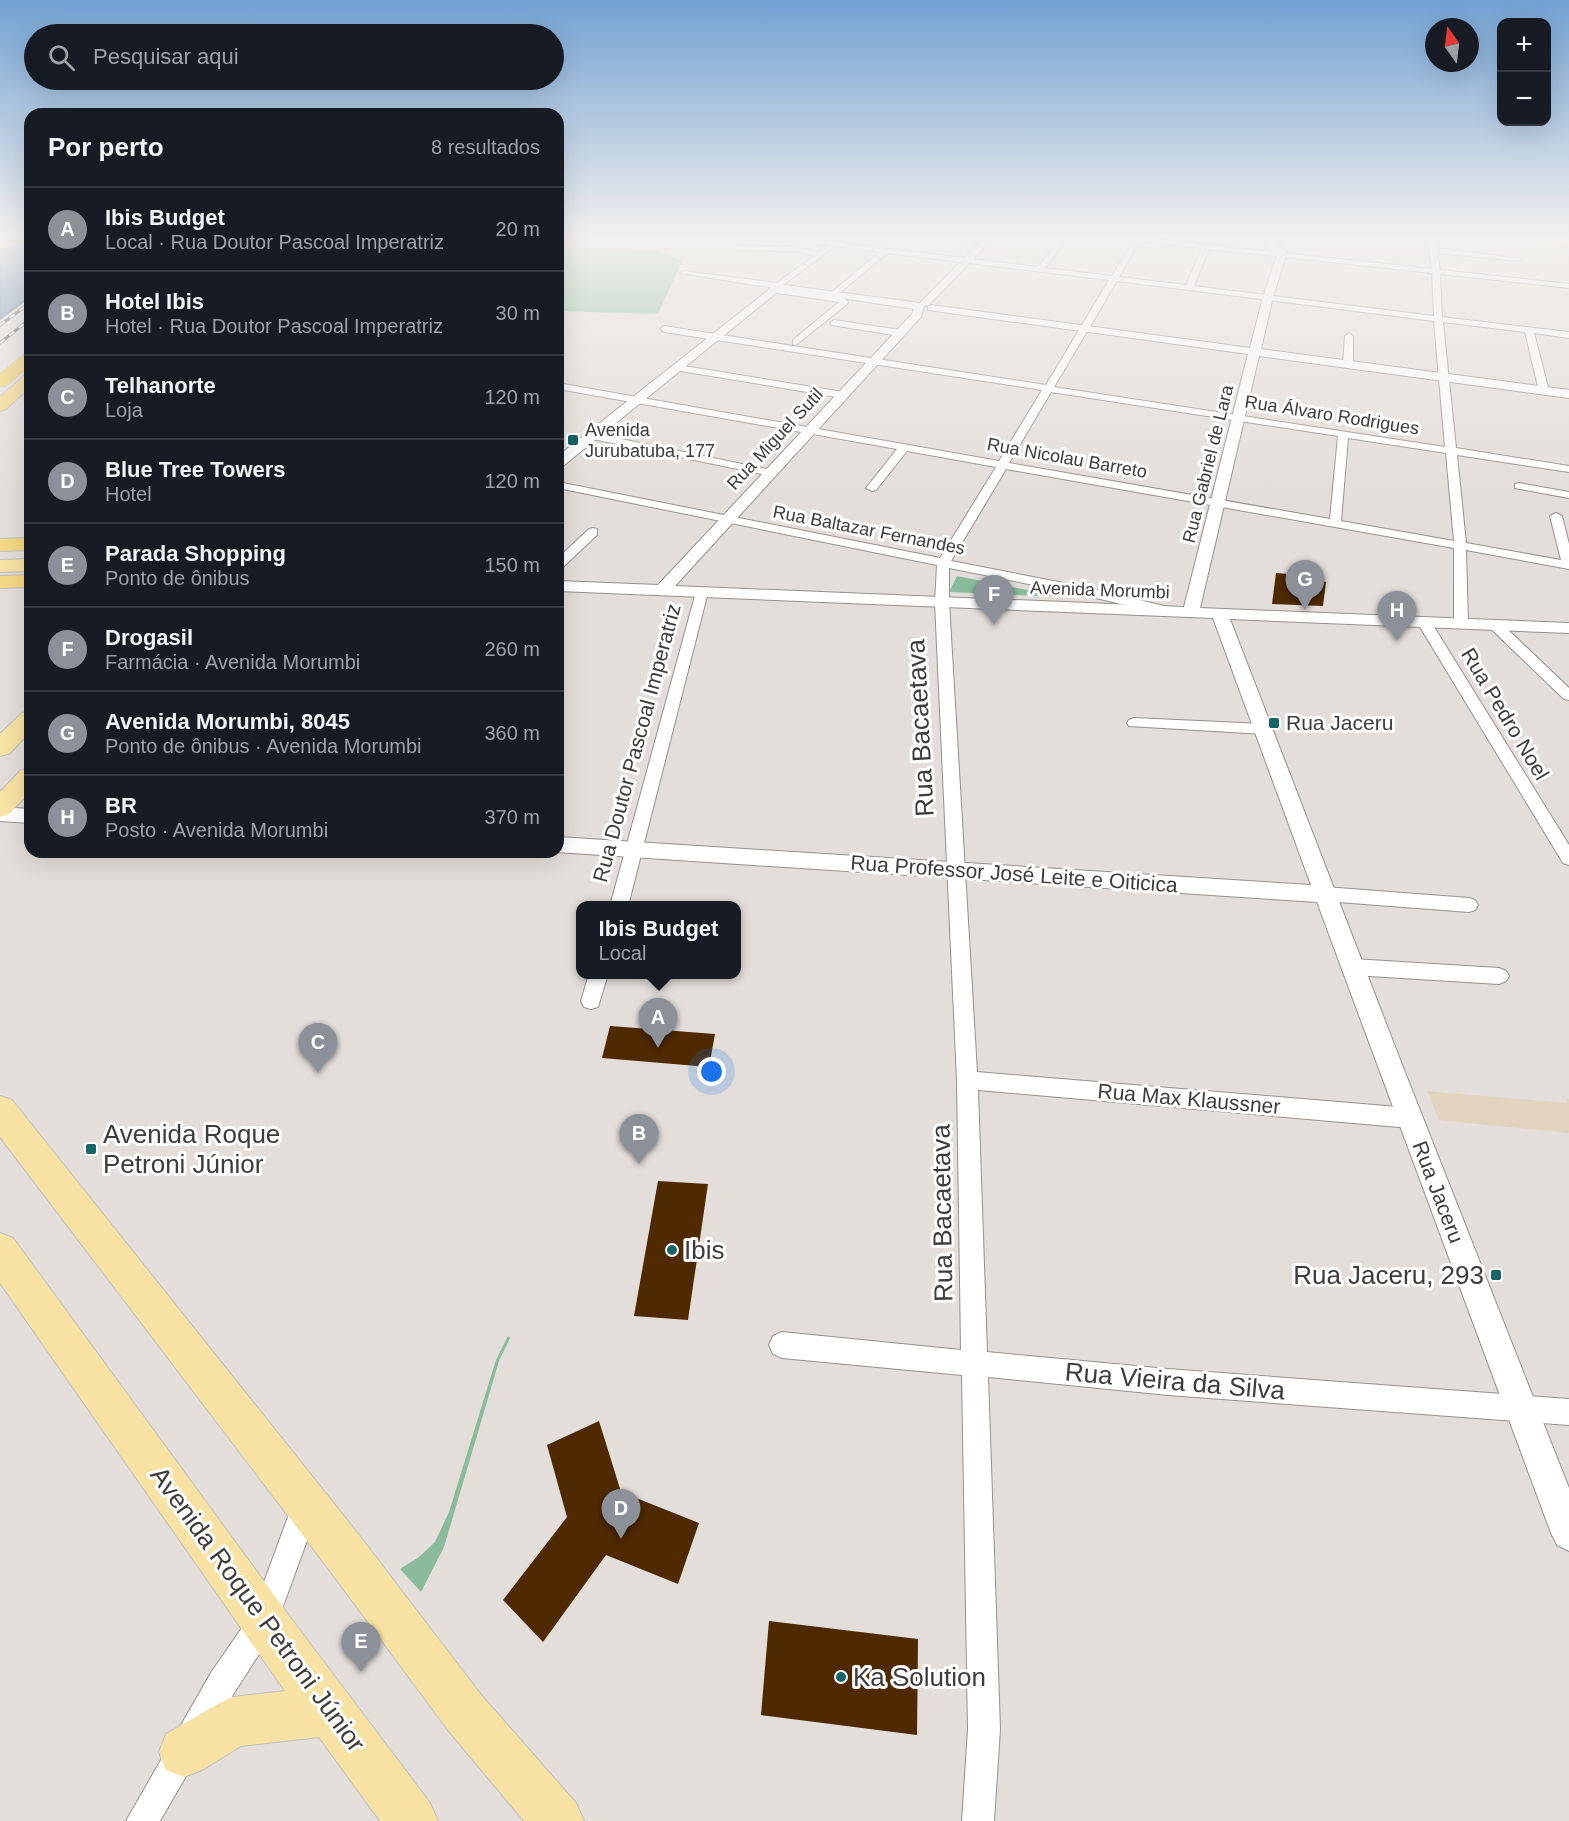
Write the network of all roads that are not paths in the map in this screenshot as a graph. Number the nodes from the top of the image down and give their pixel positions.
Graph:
1 (732, 324) edge
2 (818, 324) edge
3 (840, 324) edge
4 (909, 324) edge
5 (1054, 324) edge
6 (1085, 324) edge
7 (1262, 324) edge
8 (1440, 324) edge
9 (1484, 324) edge
10 (1083, 328) junction
11 (664, 329) dead end
12 (1529, 330) junction
13 (900, 333) junction
14 (1569, 334) edge
15 (1349, 336) dead end
16 (715, 338) junction
17 (796, 342) dead end
18 (24, 351) edge
19 (1256, 352) junction
20 (873, 362) junction
21 (24, 364) edge
22 (1348, 364) junction
23 (24, 366) edge
24 (678, 368) junction
25 (0, 370) edge
26 (1444, 377) junction
27 (24, 381) edge
28 (0, 382) edge
29 (24, 383) edge
30 (564, 387) edge
31 (0, 389) edge
32 (1047, 389) junction
33 (1545, 391) junction
34 (0, 394) edge
35 (843, 394) junction
36 (1569, 394) edge
37 (636, 400) junction
38 (0, 406) edge
39 (1239, 417) junction
40 (809, 431) junction
41 (1343, 434) junction
42 (592, 436) junction
43 (904, 448) junction
44 (1450, 450) junction
45 (564, 458) edge
46 (1003, 465) junction
47 (1540, 465) junction
48 (1569, 469) edge
49 (771, 472) junction
50 (564, 486) edge
51 (1519, 486) dead end
52 (872, 488) dead end
53 (1547, 490) junction
54 (1569, 495) edge
55 (1219, 504) junction
56 (1556, 516) dead end
57 (728, 520) junction
58 (1335, 524) junction
59 (593, 532) dead end
60 (24, 544) edge
61 (0, 545) edge
62 (1460, 546) junction
63 (564, 559) edge
64 (943, 564) junction
65 (24, 565) edge
66 (1568, 565) edge
67 (0, 566) edge
68 (24, 581) edge
69 (0, 582) edge
70 (564, 586) edge
71 (663, 590) junction
72 (702, 592) junction
73 (942, 603) junction
74 (1172, 612) junction
75 (1191, 613) junction
76 (1220, 614) junction
77 (1424, 622) junction
78 (1461, 624) junction
79 (1496, 626) junction
80 (1569, 628) edge
81 (1569, 696) edge
82 (1134, 723) dead end
83 (24, 724) edge
84 (1264, 729) junction
85 (0, 748) edge
86 (24, 782) edge
87 (0, 808) edge
88 (0, 814) edge
89 (24, 816) edge
90 (564, 845) edge
91 (635, 850) junction
92 (1569, 859) edge
93 (956, 870) junction
94 (1325, 894) junction
95 (620, 901) edge
96 (1469, 905) dead end
97 (1353, 968) junction
98 (1499, 976) dead end
99 (598, 979) edge
100 (591, 1001) dead end
101 (967, 1080) junction
102 (0, 1111) edge
103 (1410, 1118) junction
104 (0, 1251) edge
105 (782, 1345) dead end
106 (974, 1362) junction
107 (1521, 1409) junction
108 (1569, 1412) edge
109 (306, 1504) junction
110 (1569, 1533) edge
111 (264, 1621) junction
112 (331, 1712) junction
113 (184, 1752) junction
114 (142, 1821) edge
115 (412, 1821) edge
116 (558, 1821) edge
117 (978, 1821) edge

1 - 16 street
2 - 17 street
3 - 13 street
4 - 13 street, Rua Miguel Sutil
5 - 10 street
6 - 10 street
7 - 19 street, Rua Gabriel de Lara
8 - 26 street
9 - 12 street
10 - 19 street
10 - 32 street
11 - 16 street, Rua Álvaro Rodrigues
12 - 14 street
12 - 33 street
13 - 20 street, Rua Miguel Sutil
15 - 22 street
16 - 20 street, Rua Álvaro Rodrigues
16 - 24 street
18 - 25 highway
19 - 22 street
19 - 39 street, Rua Gabriel de Lara
20 - 32 street, Rua Álvaro Rodrigues
20 - 35 street, Rua Miguel Sutil
21 - 28 highway
22 - 26 street
23 - 31 highway
24 - 35 street
24 - 37 street
26 - 33 street
26 - 44 street
27 - 34 highway
29 - 38 highway
30 - 37 street, Rua Nicolau Barreto
32 - 39 street, Rua Álvaro Rodrigues
32 - 46 street
33 - 36 street
35 - 40 street, Rua Miguel Sutil
37 - 40 street, Rua Nicolau Barreto
37 - 42 street
39 - 41 street, Rua Álvaro Rodrigues
39 - 55 street, Rua Gabriel de Lara
40 - 43 street, Rua Nicolau Barreto
40 - 49 street, Rua Miguel Sutil
41 - 44 street, Rua Álvaro Rodrigues
41 - 58 street
42 - 45 street
42 - 49 street
43 - 46 street, Rua Nicolau Barreto
43 - 52 street
44 - 47 street, Rua Álvaro Rodrigues
44 - 62 street
46 - 55 street, Rua Nicolau Barreto
46 - 64 street
47 - 48 street, Rua Álvaro Rodrigues
47 - 53 street
49 - 57 street, Rua Miguel Sutil
50 - 57 street, Rua Baltazar Fernandes
51 - 53 street
53 - 54 street
55 - 58 street, Rua Nicolau Barreto
55 - 75 street, Rua Gabriel de Lara
56 - 66 street
57 - 64 street, Rua Baltazar Fernandes
57 - 71 street, Rua Miguel Sutil
58 - 62 street, Rua Nicolau Barreto
59 - 63 street
60 - 61 highway
62 - 66 street, Rua Nicolau Barreto
62 - 78 street
64 - 73 street, Rua Bacaetava
64 - 74 street, Rua Baltazar Fernandes
65 - 67 main road
68 - 69 highway
70 - 71 street, Avenida Morumbi
71 - 72 street, Avenida Morumbi
72 - 73 street, Avenida Morumbi
72 - 91 street, Rua Doutor Pascoal Imperatriz
73 - 74 street, Avenida Morumbi
73 - 93 street, Rua Bacaetava
74 - 75 street, Avenida Morumbi
75 - 76 street, Avenida Morumbi
76 - 77 street, Avenida Morumbi
76 - 84 street, Rua Jaceru
77 - 78 street, Avenida Morumbi
77 - 92 street, Rua Pedro Noel
78 - 79 street, Avenida Morumbi
79 - 80 street, Avenida Morumbi
79 - 81 street
82 - 84 street
83 - 85 main road
84 - 94 street, Rua Jaceru
86 - 87 main road
88 - 89 street
90 - 91 street, Rua Professor José Leite e Oiticica
91 - 93 street, Rua Professor José Leite e Oiticica
91 - 95 street, Rua Doutor Pascoal Imperatriz
93 - 94 street, Rua Professor José Leite e Oiticica
93 - 101 street, Rua Bacaetava
94 - 96 street, Rua Professor José Leite e Oiticica
94 - 97 street, Rua Jaceru
97 - 98 street
97 - 103 street, Rua Jaceru
99 - 100 street
101 - 103 street, Rua Max Klaussner
101 - 106 street, Rua Bacaetava
102 - 109 main road
103 - 107 street, Rua Jaceru
104 - 111 main road, Avenida Roque Petroni Júnior
105 - 106 street, Rua Vieira da Silva
106 - 107 street, Rua Vieira da Silva
106 - 117 street, Rua Bacaetava
107 - 108 street, Rua Vieira da Silva
107 - 110 street, Rua Jaceru
109 - 111 street
109 - 116 main road
111 - 112 main road, Avenida Roque Petroni Júnior
111 - 113 street
112 - 113 main road
112 - 115 main road, Avenida Roque Petroni Júnior
113 - 114 street

